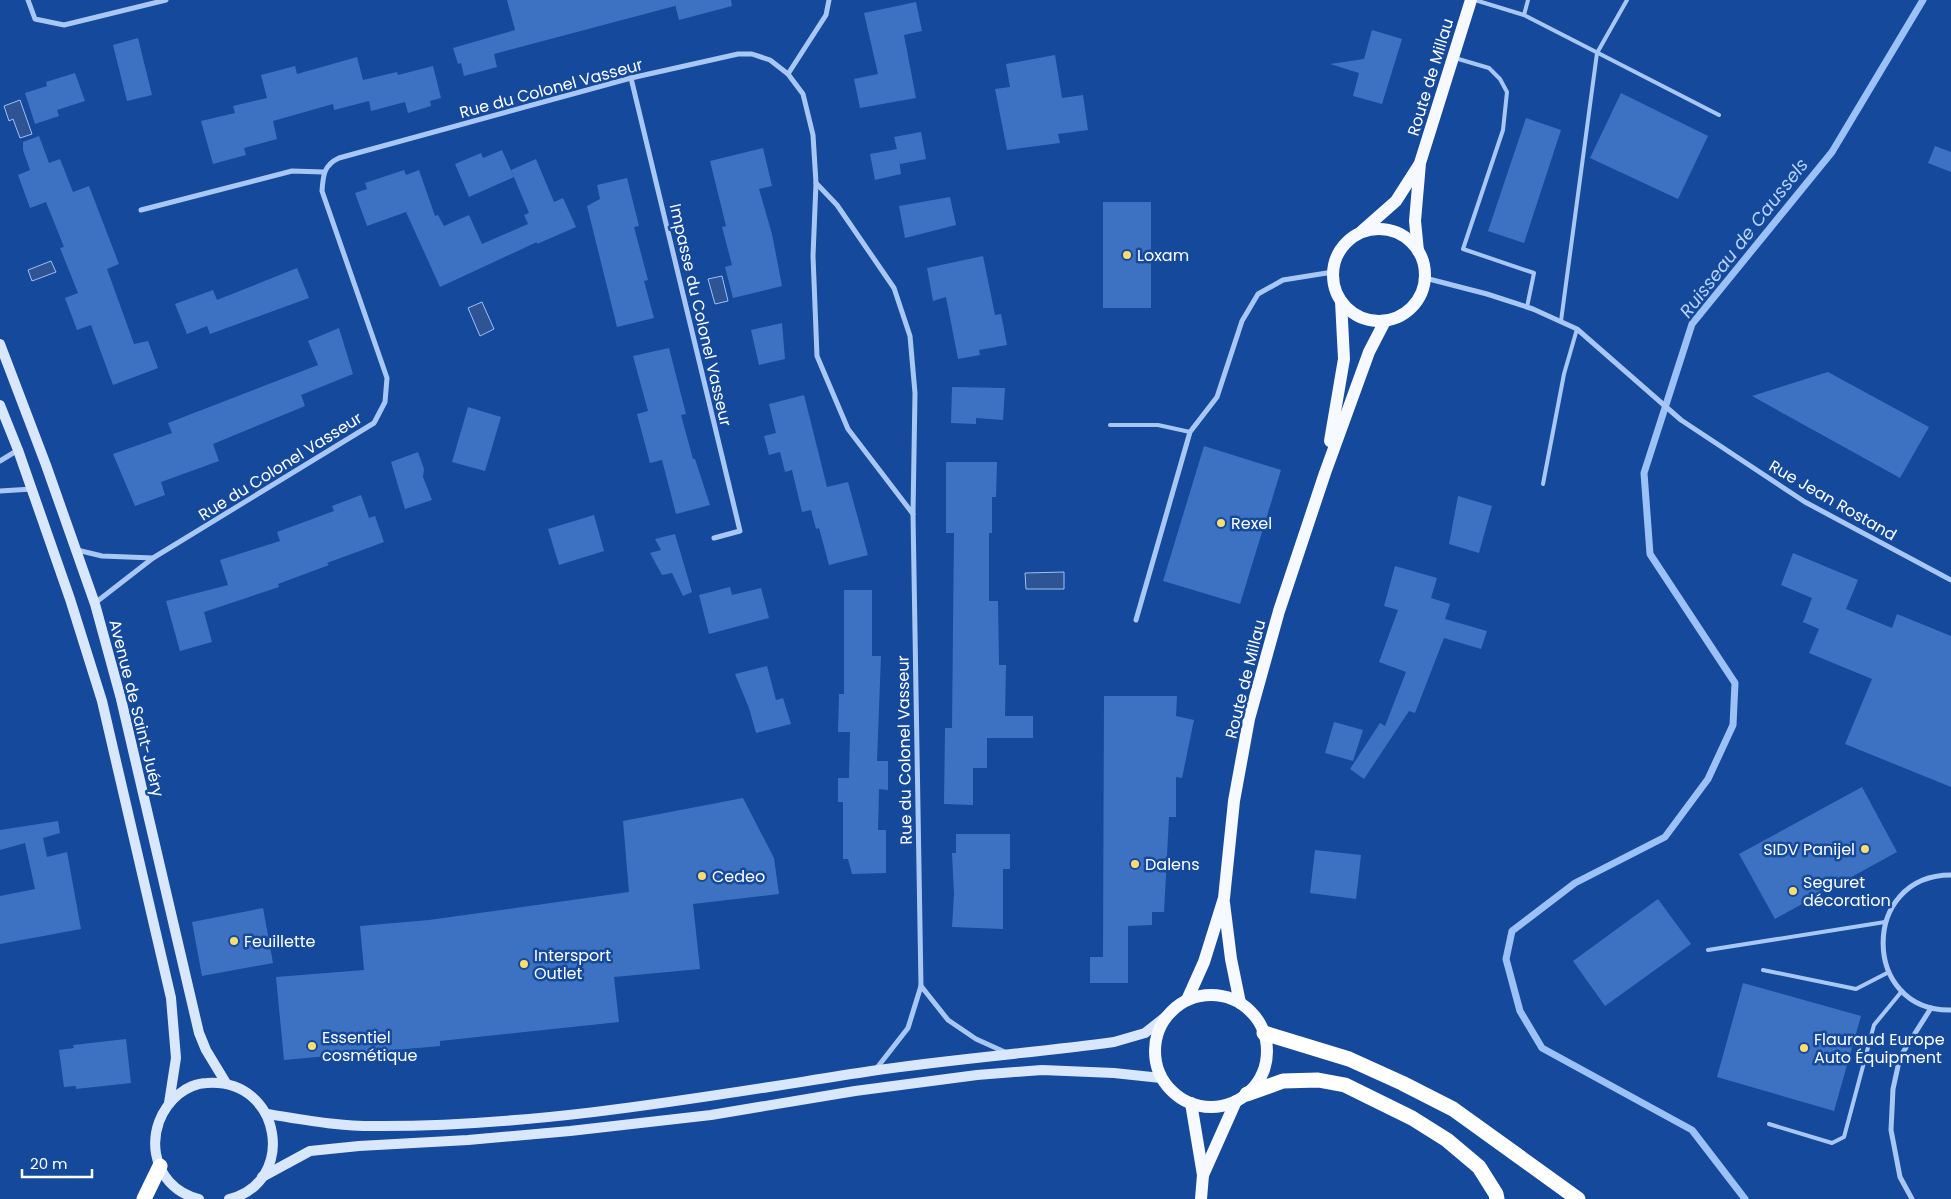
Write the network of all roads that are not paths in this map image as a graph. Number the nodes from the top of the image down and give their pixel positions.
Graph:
1 (28, 0) edge
2 (166, 0) edge
3 (829, 0) edge
4 (1471, 0) edge
5 (1475, 0) edge
6 (1528, 0) edge
7 (1627, 0) edge
8 (1524, 15) junction
9 (1597, 53) junction
10 (1453, 58) junction
11 (788, 74) junction
12 (631, 78) junction
13 (1719, 115) dead end
14 (1420, 163) junction
15 (323, 172) junction
16 (816, 183) junction
17 (142, 210) dead end
18 (1360, 233) junction
19 (1418, 251) junction
20 (1333, 272) junction
21 (1425, 278) junction
22 (1341, 301) junction
23 (1527, 307) junction
24 (1385, 321) junction
25 (1561, 321) junction
26 (1577, 329) junction
27 (0, 344) edge
28 (0, 406) edge
29 (1110, 425) dead end
30 (1190, 432) junction
31 (18, 450) junction
32 (0, 461) edge
33 (1325, 473) junction
34 (1543, 484) dead end
35 (32, 489) junction
36 (0, 491) edge
37 (912, 514) junction
38 (714, 538) dead end
39 (77, 550) junction
40 (154, 558) junction
41 (1951, 580) edge
42 (95, 604) junction
43 (1136, 620) dead end
44 (1951, 875) edge
45 (1224, 898) junction
46 (1885, 922) junction
47 (1708, 950) dead end
48 (1763, 970) dead end
49 (1889, 972) junction
50 (921, 986) junction
51 (1902, 991) junction
52 (1187, 1000) junction
53 (1240, 1003) junction
54 (1931, 1008) junction
55 (1951, 1010) edge
56 (1169, 1014) junction
57 (1264, 1034) junction
58 (1012, 1055) junction
59 (874, 1071) junction
60 (1161, 1078) junction
61 (226, 1083) junction
62 (1241, 1097) junction
63 (169, 1103) junction
64 (1191, 1103) junction
65 (267, 1114) junction
66 (1769, 1124) dead end
67 (160, 1166) junction
68 (1203, 1175) junction
69 (262, 1177) junction
70 (246, 1195) edge
71 (144, 1199) edge
72 (195, 1199) edge
73 (229, 1199) edge
74 (1201, 1199) edge
75 (1497, 1199) edge
76 (1578, 1199) edge
77 (1912, 1199) edge

1 - 2 street
3 - 11 street
4 - 10 main road, Route de Millau
5 - 8 lane
6 - 8 lane
7 - 9 lane
8 - 9 lane
9 - 13 lane
9 - 25 lane
10 - 14 main road, Route de Millau
10 - 23 lane
11 - 12 street, Rue du Colonel Vasseur
11 - 16 street, Rue du Colonel Vasseur
12 - 15 street, Rue du Colonel Vasseur
12 - 38 street, Impasse du Colonel Vasseur
14 - 18 main road, Route de Millau
14 - 19 main road, Route de Millau
15 - 17 street
15 - 40 street, Rue du Colonel Vasseur
16 - 37 street, Rue du Colonel Vasseur
16 - 37 street, Rue du Colonel Vasseur
18 - 19 main road
18 - 20 main road
19 - 21 main road
20 - 22 main road
20 - 30 street
21 - 23 street
21 - 24 main road
22 - 24 main road
22 - 33 main road, Route de Millau
23 - 25 street
24 - 33 main road, Route de Millau
25 - 26 street
26 - 34 lane
26 - 41 street, Rue Jean Rostand
27 - 39 main road, Avenue de Saint-Juéry
28 - 31 main road, Avenue de Saint-Juéry
29 - 30 lane
30 - 43 street
31 - 32 street
31 - 35 main road, Avenue de Saint-Juéry
33 - 45 main road, Route de Millau
35 - 36 street
35 - 63 main road, Avenue de Saint-Juéry
37 - 50 street, Rue du Colonel Vasseur
39 - 40 street
39 - 42 main road, Avenue de Saint-Juéry
40 - 42 street, Rue du Colonel Vasseur
42 - 61 main road, Avenue de Saint-Juéry
44 - 46 street
45 - 52 main road, Route de Millau
45 - 53 main road, Route de Millau
46 - 47 lane
46 - 49 street
48 - 49 lane
49 - 51 street
50 - 58 street
50 - 59 street, Rue du Colonel Vasseur
51 - 54 street
51 - 66 lane
52 - 53 main road
52 - 56 main road
53 - 57 main road
54 - 55 street
54 - 77 street
56 - 58 main road
56 - 60 main road
57 - 62 main road
57 - 76 highway
58 - 59 main road
59 - 65 main road
60 - 64 main road
60 - 69 main road
61 - 63 main road
61 - 65 main road
62 - 64 main road
62 - 68 main road
62 - 75 highway
63 - 67 main road
64 - 68 main road
65 - 69 main road
67 - 71 highway
67 - 72 main road
68 - 74 main road
69 - 70 main road
70 - 73 main road

